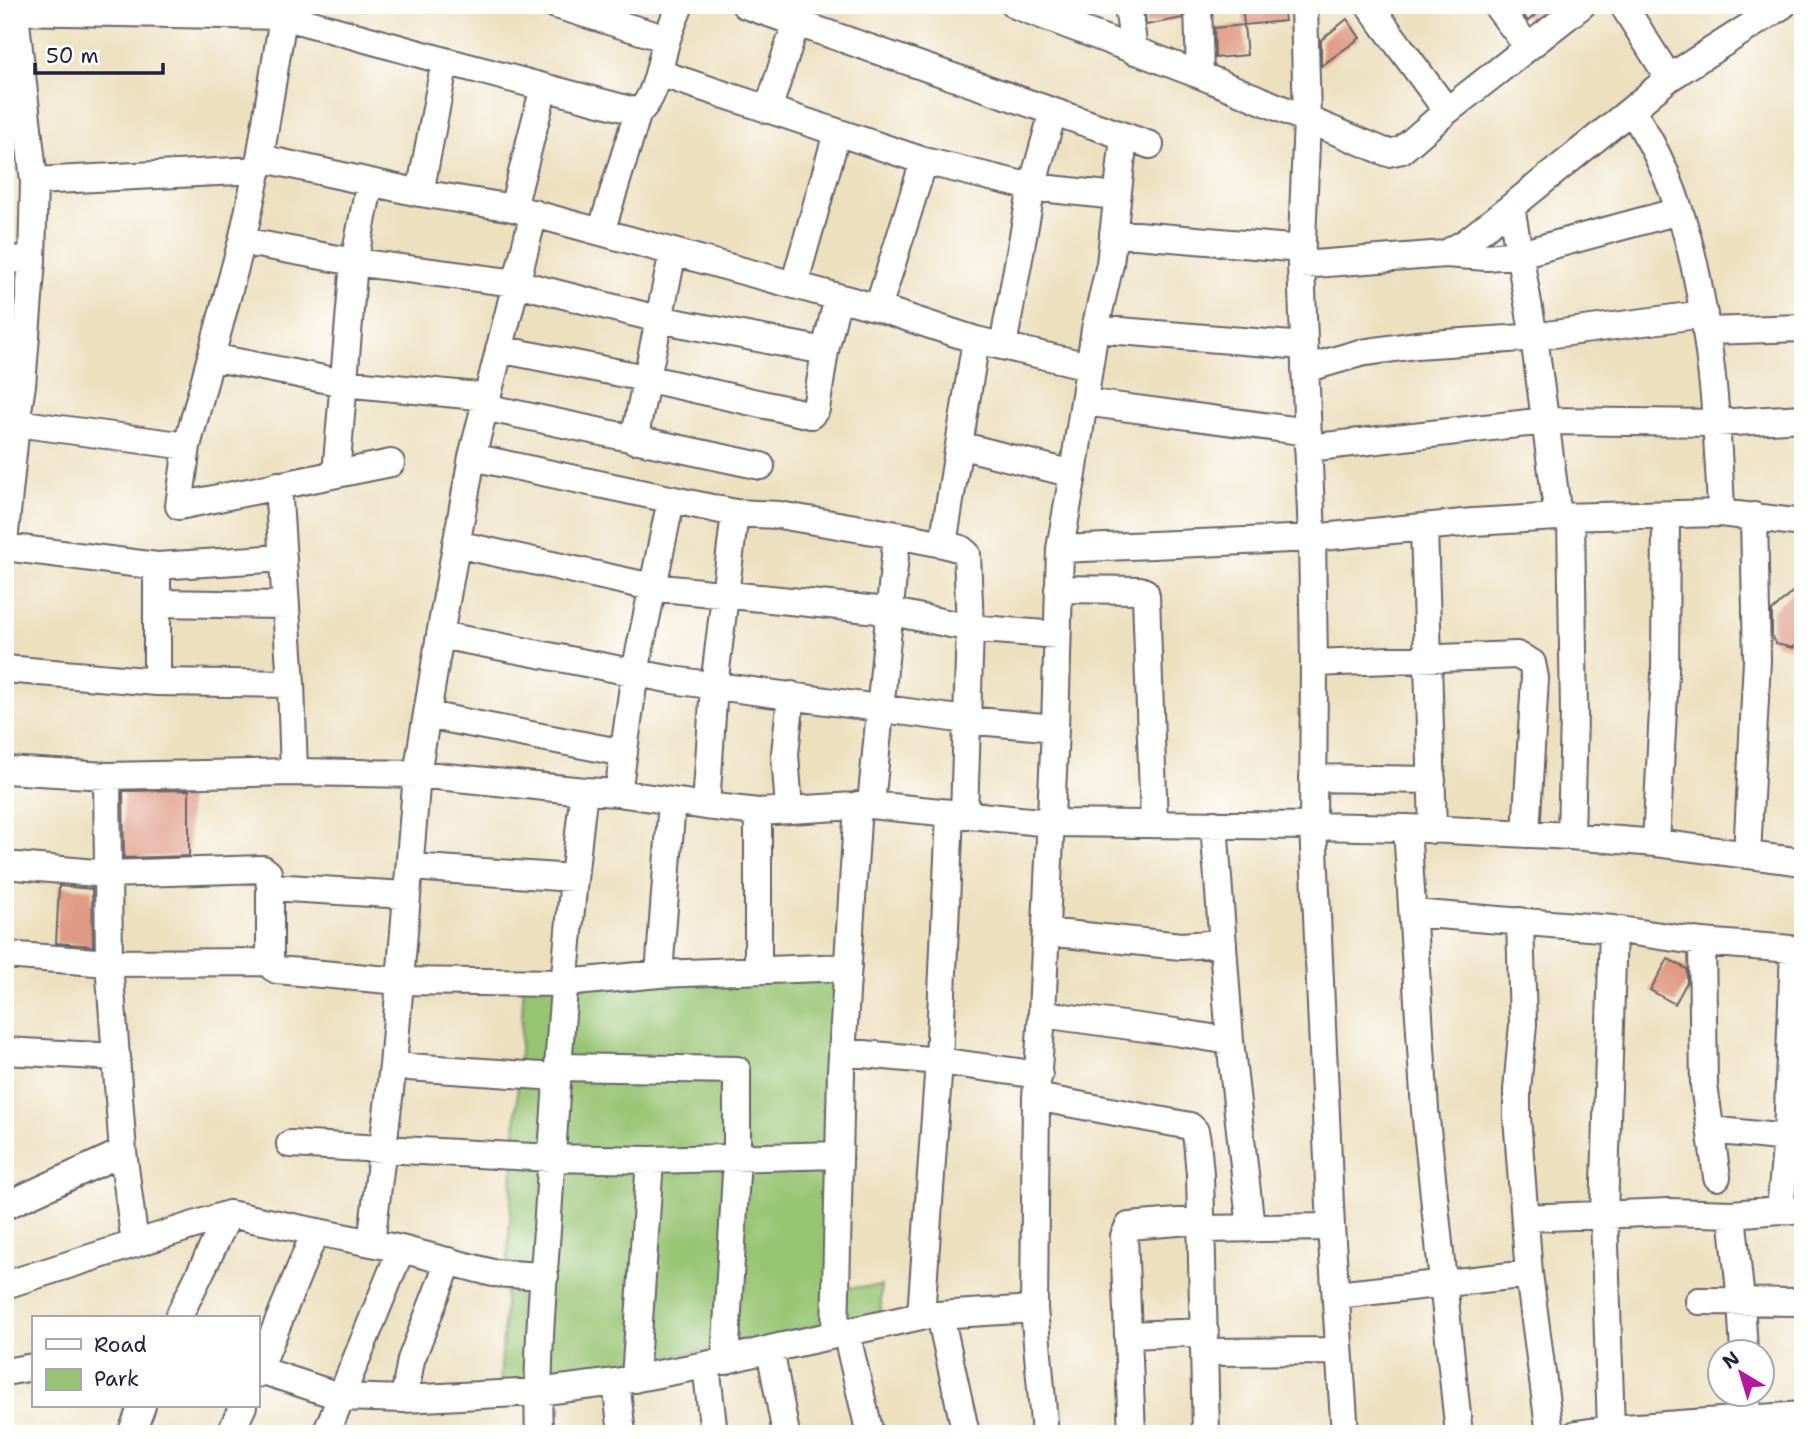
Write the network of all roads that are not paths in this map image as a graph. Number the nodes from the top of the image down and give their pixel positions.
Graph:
1 (556, 5) edge
2 (680, 5) edge
3 (745, 5) edge
4 (1015, 5) edge
5 (1128, 5) edge
6 (1198, 5) edge
7 (1304, 5) edge
8 (1369, 5) edge
9 (1496, 5) edge
10 (1582, 5) edge
11 (1623, 5) edge
12 (1783, 5) edge
13 (284, 11) edge
14 (12, 15) edge
15 (796, 23) junction
16 (667, 39) junction
17 (1528, 47) junction
18 (1134, 51) junction
19 (445, 61) junction
20 (659, 73) junction
21 (1200, 75) junction
22 (1669, 78) junction
23 (544, 87) junction
24 (768, 110) junction
25 (1631, 110) junction
26 (1447, 111) junction
27 (638, 112) junction
28 (1053, 112) junction
29 (1307, 119) junction
30 (17, 129) edge
31 (837, 133) junction
32 (1124, 137) junction
33 (1150, 145) dead end
34 (924, 161) junction
35 (259, 164) junction
36 (34, 181) junction
37 (370, 183) junction
38 (1032, 187) junction
39 (420, 194) junction
40 (1117, 196) junction
41 (1511, 207) junction
42 (524, 210) junction
43 (1679, 211) junction
44 (601, 232) junction
45 (1113, 233) junction
46 (242, 240) junction
47 (673, 252) junction
48 (1445, 254) junction
49 (1520, 254) junction
50 (1302, 257) junction
51 (5, 259) edge
52 (32, 260) junction
53 (355, 262) junction
54 (516, 283) junction
55 (794, 285) junction
56 (838, 297) junction
57 (878, 308) junction
58 (658, 319) junction
59 (1705, 323) junction
60 (1803, 328) edge
61 (1094, 329) junction
62 (1534, 337) junction
63 (976, 341) junction
64 (1003, 346) junction
65 (499, 349) junction
66 (825, 351) junction
67 (211, 357) junction
68 (1304, 358) junction
69 (1089, 366) junction
70 (645, 378) junction
71 (344, 383) junction
72 (13, 384) edge
73 (485, 402) junction
74 (1084, 402) junction
75 (1803, 418) edge
76 (1545, 421) junction
77 (16, 423) junction
78 (1716, 423) junction
79 (634, 440) junction
80 (1308, 440) junction
81 (959, 445) junction
82 (187, 446) junction
83 (472, 457) junction
84 (391, 463) dead end
85 (761, 466) dead end
86 (336, 474) junction
87 (1073, 474) junction
88 (278, 485) junction
89 (671, 500) junction
90 (735, 513) junction
91 (1721, 513) junction
92 (1666, 515) junction
93 (1754, 516) junction
94 (1565, 518) junction
95 (1803, 523) edge
96 (1424, 527) junction
97 (5, 533) edge
98 (897, 535) junction
99 (1312, 538) junction
100 (456, 544) junction
101 (943, 544) junction
102 (5, 547) edge
103 (1060, 549) junction
104 (283, 558) junction
105 (157, 565) junction
106 (652, 587) junction
107 (1058, 590) junction
108 (726, 594) junction
109 (157, 603) junction
110 (286, 605) junction
111 (888, 611) junction
112 (971, 628) junction
113 (440, 635) junction
114 (1057, 635) junction
115 (1428, 658) junction
116 (1314, 663) junction
117 (5, 669) edge
118 (635, 672) junction
119 (157, 682) junction
120 (291, 684) junction
121 (714, 686) junction
122 (791, 695) junction
123 (880, 707) junction
124 (427, 715) junction
125 (966, 720) junction
126 (1055, 729) junction
127 (624, 753) junction
128 (5, 770) edge
129 (294, 772) junction
130 (417, 774) junction
131 (107, 776) junction
132 (1313, 778) junction
133 (1432, 780) junction
134 (584, 791) junction
135 (618, 793) junction
136 (672, 801) junction
137 (864, 805) junction
138 (706, 806) junction
139 (789, 809) junction
140 (758, 811) junction
141 (957, 814) junction
142 (1050, 823) junction
143 (1154, 824) junction
144 (1214, 824) junction
145 (1313, 826) junction
146 (1420, 829) junction
147 (1525, 834) junction
148 (1571, 836) junction
149 (1656, 843) junction
150 (1747, 855) junction
151 (1803, 862) edge
152 (5, 865) edge
153 (410, 867) junction
154 (107, 874) junction
155 (573, 878) junction
156 (270, 887) junction
157 (406, 895) junction
158 (1413, 913) junction
159 (1520, 921) junction
160 (1613, 929) junction
161 (1046, 932) junction
162 (1702, 942) junction
163 (1223, 943) junction
164 (1798, 949) edge
165 (5, 955) edge
166 (109, 962) junction
167 (270, 962) junction
168 (848, 967) junction
169 (758, 970) junction
170 (659, 974) junction
171 (400, 981) junction
172 (565, 983) junction
173 (1042, 1014) junction
174 (1230, 1041) junction
175 (5, 1051) edge
176 (842, 1052) junction
177 (117, 1057) junction
178 (939, 1061) junction
179 (393, 1066) junction
180 (558, 1072) junction
181 (1038, 1086) junction
182 (1711, 1130) junction
183 (1795, 1138) edge
184 (290, 1144) dead end
185 (382, 1149) junction
186 (123, 1152) junction
187 (839, 1154) junction
188 (552, 1157) junction
189 (737, 1157) junction
190 (650, 1160) junction
191 (1717, 1177) dead end
192 (5, 1206) edge
193 (1792, 1210) edge
194 (229, 1214) junction
195 (1604, 1214) junction
196 (1732, 1214) junction
197 (1525, 1218) junction
198 (1202, 1224) junction
199 (1331, 1227) junction
200 (1251, 1228) junction
201 (315, 1232) junction
202 (371, 1243) junction
203 (135, 1244) junction
204 (401, 1249) junction
205 (449, 1261) junction
206 (1529, 1274) junction
207 (545, 1276) junction
208 (1443, 1283) junction
209 (5, 1285) edge
210 (1336, 1295) junction
211 (1699, 1301) dead end
212 (1741, 1301) junction
213 (1803, 1302) edge
214 (1034, 1309) junction
215 (930, 1315) junction
216 (179, 1316) edge
217 (840, 1333) junction
218 (1128, 1335) junction
219 (1743, 1338) edge
220 (1205, 1342) junction
221 (770, 1349) junction
222 (1339, 1351) junction
223 (716, 1363) junction
224 (32, 1367) edge
225 (259, 1369) edge
226 (259, 1371) edge
227 (5, 1372) edge
228 (626, 1380) junction
229 (537, 1392) junction
230 (342, 1397) junction
231 (404, 1399) junction
232 (141, 1408) edge
233 (242, 1408) edge
234 (1734, 1408) edge
235 (1753, 1408) edge
236 (1796, 1421) edge
237 (1611, 1429) junction
238 (131, 1434) edge
239 (230, 1434) edge
240 (326, 1434) edge
241 (539, 1434) edge
242 (622, 1434) edge
243 (714, 1434) edge
244 (786, 1434) edge
245 (870, 1434) edge
246 (966, 1434) edge
247 (1045, 1434) edge
248 (1132, 1434) edge
249 (1206, 1434) edge
250 (1345, 1434) edge
251 (1459, 1434) edge
252 (1549, 1434) edge
253 (1576, 1434) edge

1 - 16 street
2 - 16 street
3 - 15 street
4 - 18 street
5 - 18 street
6 - 21 street
7 - 29 street
8 - 26 street
9 - 17 street
10 - 17 street
11 - 22 street
12 - 22 street
13 - 14 street
13 - 19 street
13 - 35 street
14 - 30 street
15 - 24 street
15 - 28 street
16 - 20 street
17 - 26 street
18 - 21 street
19 - 23 street
19 - 39 street
20 - 24 street
20 - 27 street
21 - 29 street
22 - 25 street
23 - 27 street
23 - 42 street
24 - 31 street
25 - 41 street
25 - 43 street
26 - 29 street
27 - 44 street
28 - 32 street
28 - 38 street
29 - 50 street
30 - 36 street
31 - 34 street
31 - 55 street
32 - 33 street
32 - 40 street
34 - 38 street
34 - 57 street
35 - 36 street
35 - 37 street
35 - 46 street
36 - 52 street
37 - 39 street
37 - 53 street
38 - 40 street
38 - 64 street
39 - 42 street
40 - 45 street
41 - 48 street
41 - 49 street
42 - 44 street
42 - 54 street
43 - 49 street
43 - 59 street
44 - 47 street
45 - 50 street
45 - 61 street
46 - 53 street
46 - 67 street
47 - 55 street
47 - 58 street
48 - 49 street
48 - 50 street
49 - 62 street
50 - 68 street
51 - 52 street
52 - 72 street
53 - 54 street
53 - 71 street
54 - 58 street
54 - 65 street
55 - 56 street
56 - 57 street
56 - 66 street
57 - 63 street
58 - 66 street
58 - 70 street
59 - 60 street
59 - 62 street
59 - 78 street
61 - 68 street
61 - 69 street
62 - 68 street
62 - 76 street
63 - 64 street
63 - 81 street
64 - 69 street
65 - 70 street
65 - 73 street
66 - 70 street
67 - 71 street
67 - 82 street
68 - 80 street
69 - 74 street
70 - 79 street
71 - 73 street
71 - 86 street
72 - 77 street
73 - 79 street
73 - 83 street
74 - 80 street
74 - 87 street
75 - 78 street
76 - 78 street
76 - 80 street
76 - 94 street
77 - 82 street
77 - 97 street
78 - 91 street
79 - 85 street
80 - 99 street
81 - 87 street
81 - 101 street
82 - 88 street
83 - 89 street
83 - 100 street
84 - 86 street
86 - 88 street
87 - 103 street
88 - 104 street
89 - 90 street
89 - 106 street
90 - 98 street
90 - 108 street
91 - 92 street
91 - 93 street
92 - 94 street
92 - 149 street
93 - 95 street
93 - 150 street
94 - 96 street
94 - 148 street
96 - 99 street
96 - 115 street
98 - 101 street
98 - 111 street
99 - 103 street
99 - 116 street
100 - 106 street
100 - 113 street
101 - 112 street
102 - 105 street
103 - 107 street
104 - 105 street
104 - 110 street
105 - 109 street
106 - 108 street
106 - 118 street
107 - 114 street
107 - 143 street
108 - 111 street
108 - 121 street
109 - 110 street
109 - 119 street
110 - 120 street
111 - 112 street
111 - 123 street
112 - 114 street
112 - 125 street
113 - 118 street
113 - 124 street
114 - 126 street
115 - 116 street
115 - 133 street
115 - 147 street
116 - 132 street
117 - 119 street
118 - 121 street
118 - 127 street
119 - 120 street
120 - 129 street
121 - 122 street
121 - 138 street
122 - 123 street
122 - 139 street
123 - 125 street
123 - 137 street
124 - 127 street
124 - 130 street
125 - 126 street
125 - 141 street
126 - 142 street
127 - 135 street
128 - 131 street
129 - 130 street
129 - 131 street
130 - 134 street
130 - 153 street
131 - 154 street
132 - 133 street
132 - 145 street
133 - 146 street
134 - 135 street
134 - 155 street
135 - 136 street
136 - 138 street
136 - 170 street
137 - 139 street
137 - 141 street
137 - 168 street
138 - 140 street
139 - 140 street
140 - 169 street
141 - 142 street
141 - 178 street
142 - 143 street
142 - 161 street
143 - 144 street
144 - 145 street
144 - 163 street
145 - 146 street
145 - 199 street
146 - 147 street
146 - 158 street
147 - 148 street
148 - 149 street
149 - 150 street
150 - 151 street
152 - 154 street
153 - 155 street
153 - 157 street
154 - 156 street
154 - 166 street
155 - 172 street
156 - 157 street
156 - 167 street
157 - 171 street
158 - 159 street
158 - 208 street
159 - 160 street
159 - 197 street
160 - 162 street
160 - 195 street
161 - 163 street
161 - 173 street
162 - 164 street
162 - 182 street
163 - 174 street
164 - 183 street
165 - 166 street
166 - 167 street
166 - 177 street
167 - 171 street
168 - 169 street
168 - 176 street
169 - 170 street
170 - 172 street
171 - 172 street
171 - 179 street
172 - 180 street
173 - 174 street
173 - 181 street
174 - 200 street
175 - 177 street
176 - 178 street
176 - 187 street
177 - 186 street
178 - 181 street
178 - 215 street
179 - 180 street
179 - 185 street
180 - 188 street
180 - 189 street
181 - 198 street
181 - 214 street
182 - 183 street
182 - 191 street
183 - 193 street
184 - 185 street
185 - 188 street
185 - 202 street
186 - 192 street
186 - 203 street
187 - 189 street
187 - 217 street
188 - 190 street
188 - 207 street
189 - 190 street
189 - 223 street
190 - 228 street
193 - 196 street
194 - 201 street
194 - 203 street
194 - 216 street
195 - 196 street
195 - 197 street
195 - 237 street
196 - 212 street
197 - 206 street
198 - 200 street
198 - 218 street
198 - 220 street
199 - 200 street
199 - 210 street
201 - 202 street
201 - 225 street
202 - 204 street
203 - 209 street
204 - 205 street
204 - 230 street
205 - 207 street
205 - 231 street
206 - 208 street
206 - 252 street
207 - 229 street
208 - 210 street
208 - 251 street
210 - 222 street
211 - 212 street
212 - 213 street
212 - 219 street
214 - 215 street
214 - 247 street
215 - 217 street
215 - 246 street
217 - 221 street
217 - 245 street
218 - 220 street
218 - 248 street
220 - 222 street
220 - 249 street
221 - 223 street
221 - 244 street
222 - 250 street
223 - 228 street
223 - 243 street
224 - 227 street
226 - 230 street
228 - 229 street
228 - 242 street
229 - 231 street
229 - 241 street
230 - 231 street
230 - 240 street
232 - 238 street
233 - 239 street
234 - 237 street
235 - 236 street
237 - 253 street

